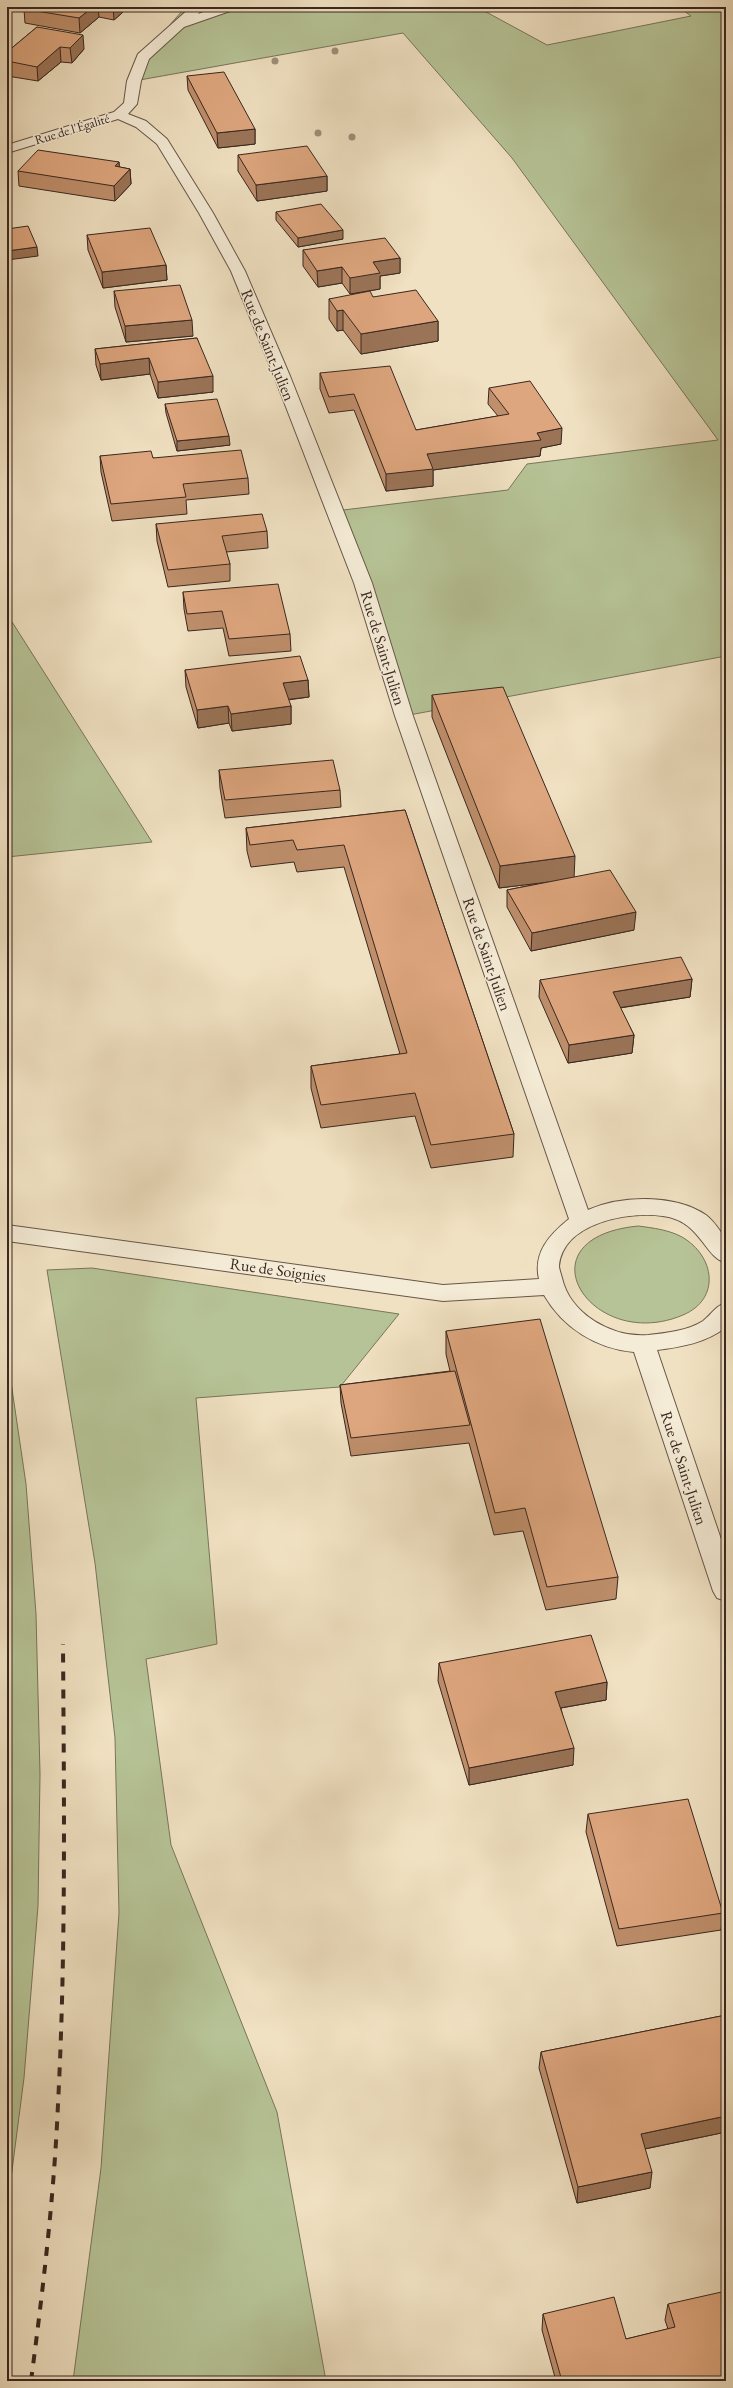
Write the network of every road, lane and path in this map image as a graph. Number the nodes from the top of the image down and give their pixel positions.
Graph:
1 (198, 7) edge
2 (229, 7) edge
3 (181, 24) junction
4 (119, 114) junction
5 (7, 149) edge
6 (580, 1220) junction
7 (7, 1233) edge
8 (726, 1255) edge
9 (550, 1287) junction
10 (726, 1311) edge
11 (726, 1325) edge
12 (694, 1337) junction
13 (643, 1344) junction
14 (726, 1592) edge

1 - 3 street, Rue de l'Égalité
2 - 3 street, Rue de l'Égalité
3 - 4 street, Rue de l'Égalité
4 - 5 street, Rue de l'Égalité
4 - 6 street, Rue de Saint-Julien
6 - 8 street
6 - 9 street
7 - 9 street, Rue de Soignies
9 - 13 street
10 - 12 street
11 - 12 street
12 - 13 street
13 - 14 street, Rue de Saint-Julien

